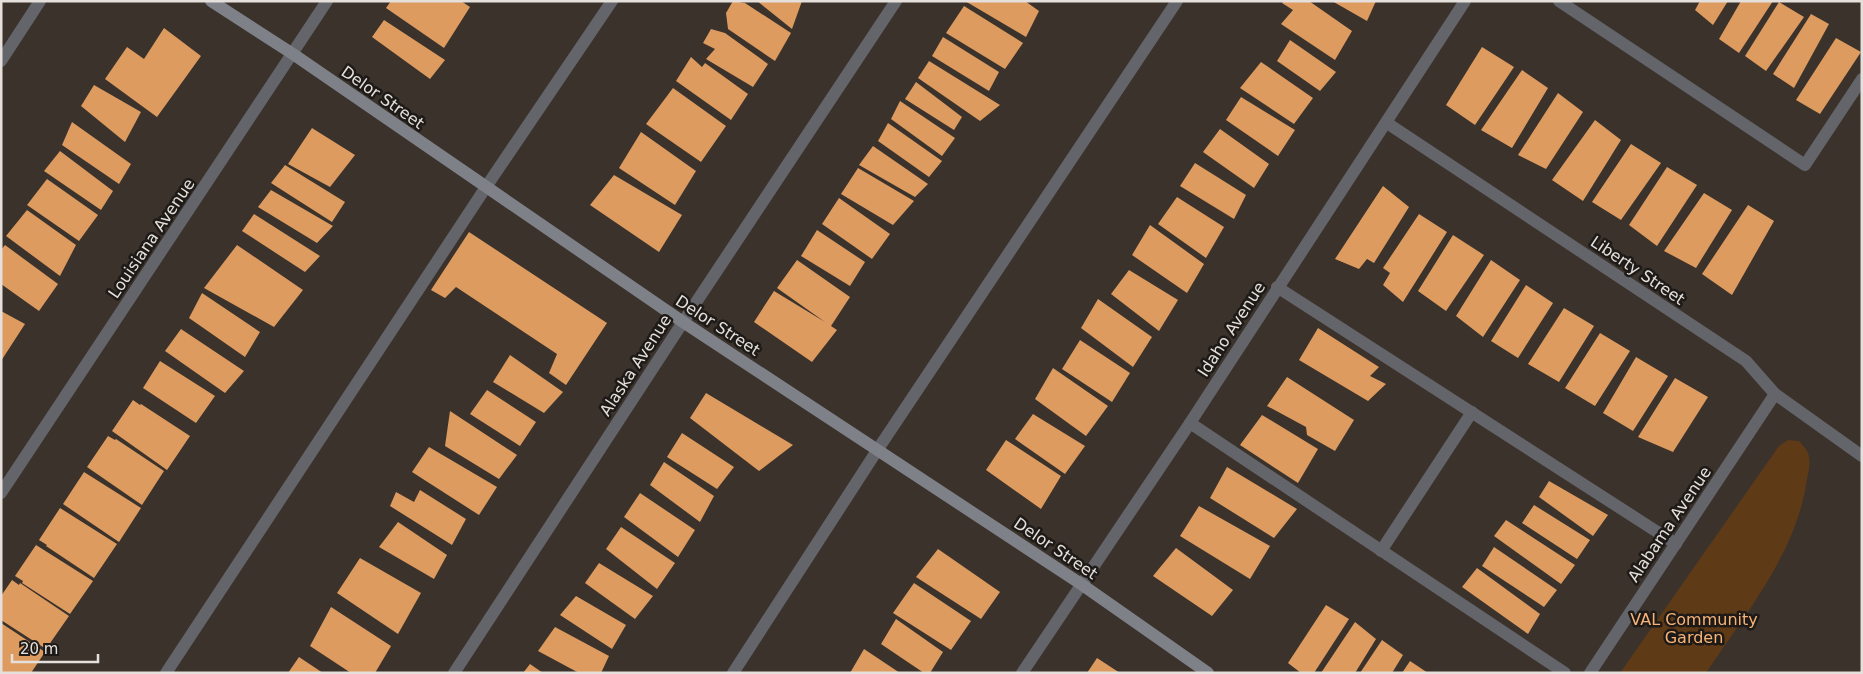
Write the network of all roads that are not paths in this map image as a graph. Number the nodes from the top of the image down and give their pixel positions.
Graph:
1 (40, 1) edge
2 (211, 1) edge
3 (327, 1) edge
4 (612, 1) edge
5 (896, 1) edge
6 (1177, 1) edge
7 (1465, 1) edge
8 (1559, 1) edge
9 (293, 54) junction
10 (1, 61) edge
11 (1862, 79) edge
12 (1387, 122) junction
13 (486, 187) junction
14 (1278, 287) junction
15 (683, 322) junction
16 (1775, 394) junction
17 (1472, 412) junction
18 (1190, 423) junction
19 (878, 449) junction
20 (1862, 456) edge
21 (1, 493) edge
22 (1676, 544) junction
23 (1381, 551) junction
24 (1081, 584) junction
25 (166, 673) edge
26 (454, 673) edge
27 (734, 673) edge
28 (1022, 673) edge
29 (1208, 673) edge
30 (1565, 673) edge
31 (1590, 673) edge

1 - 10 street
2 - 9 street, Delor Street
3 - 9 street, Louisiana Avenue
4 - 13 street
5 - 15 street, Alaska Avenue
6 - 19 street
7 - 12 street, Idaho Avenue
8 - 11 street
9 - 13 street, Delor Street
9 - 21 street, Louisiana Avenue
12 - 14 street, Idaho Avenue
12 - 16 street, Liberty Street
13 - 15 street, Delor Street
13 - 25 street
14 - 17 street
14 - 18 street, Idaho Avenue
15 - 19 street, Delor Street
15 - 26 street, Alaska Avenue
16 - 20 street, Liberty Street
16 - 22 street, Alabama Avenue
17 - 22 street
17 - 23 street
18 - 23 street
18 - 24 street, Idaho Avenue
19 - 24 street, Delor Street
19 - 27 street
22 - 31 street, Alabama Avenue
23 - 30 street
24 - 28 street, Idaho Avenue
24 - 29 street, Delor Street

